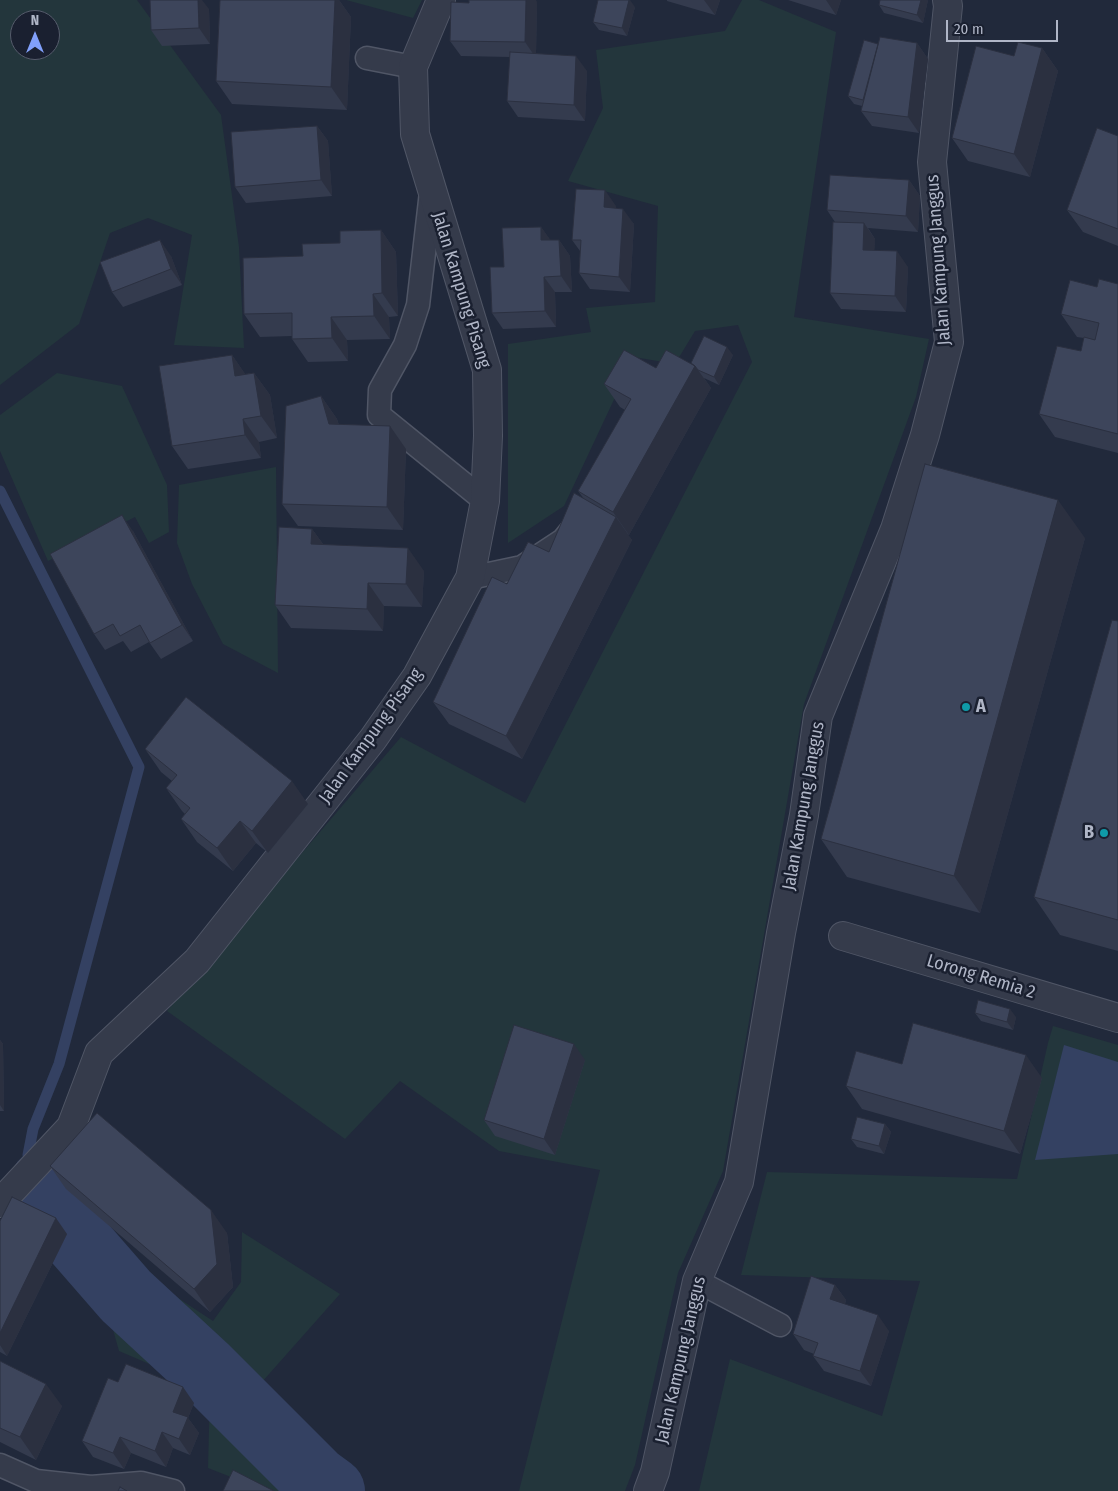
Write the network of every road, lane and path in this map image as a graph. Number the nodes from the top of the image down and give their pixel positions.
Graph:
1 (441, 0) edge
2 (950, 2) edge
3 (367, 58) dead end
4 (413, 67) junction
5 (431, 190) junction
6 (485, 501) junction
7 (581, 516) edge
8 (470, 578) junction
9 (843, 936) dead end
10 (1118, 1018) edge
11 (0, 1203) edge
12 (697, 1281) junction
13 (780, 1325) dead end
14 (0, 1465) edge
15 (173, 1491) edge
16 (648, 1491) edge

1 - 4 street, Jalan Kampung Pisang
2 - 12 street, Jalan Kampung Janggus
3 - 4 lane
4 - 5 street, Jalan Kampung Pisang
5 - 6 street, Jalan Kampung Pisang
5 - 6 lane
6 - 8 street, Jalan Kampung Pisang
7 - 8 lane
8 - 11 street, Jalan Kampung Pisang
9 - 10 street, Lorong Remia 2
12 - 13 lane
12 - 16 street, Jalan Kampung Janggus
14 - 15 lane

